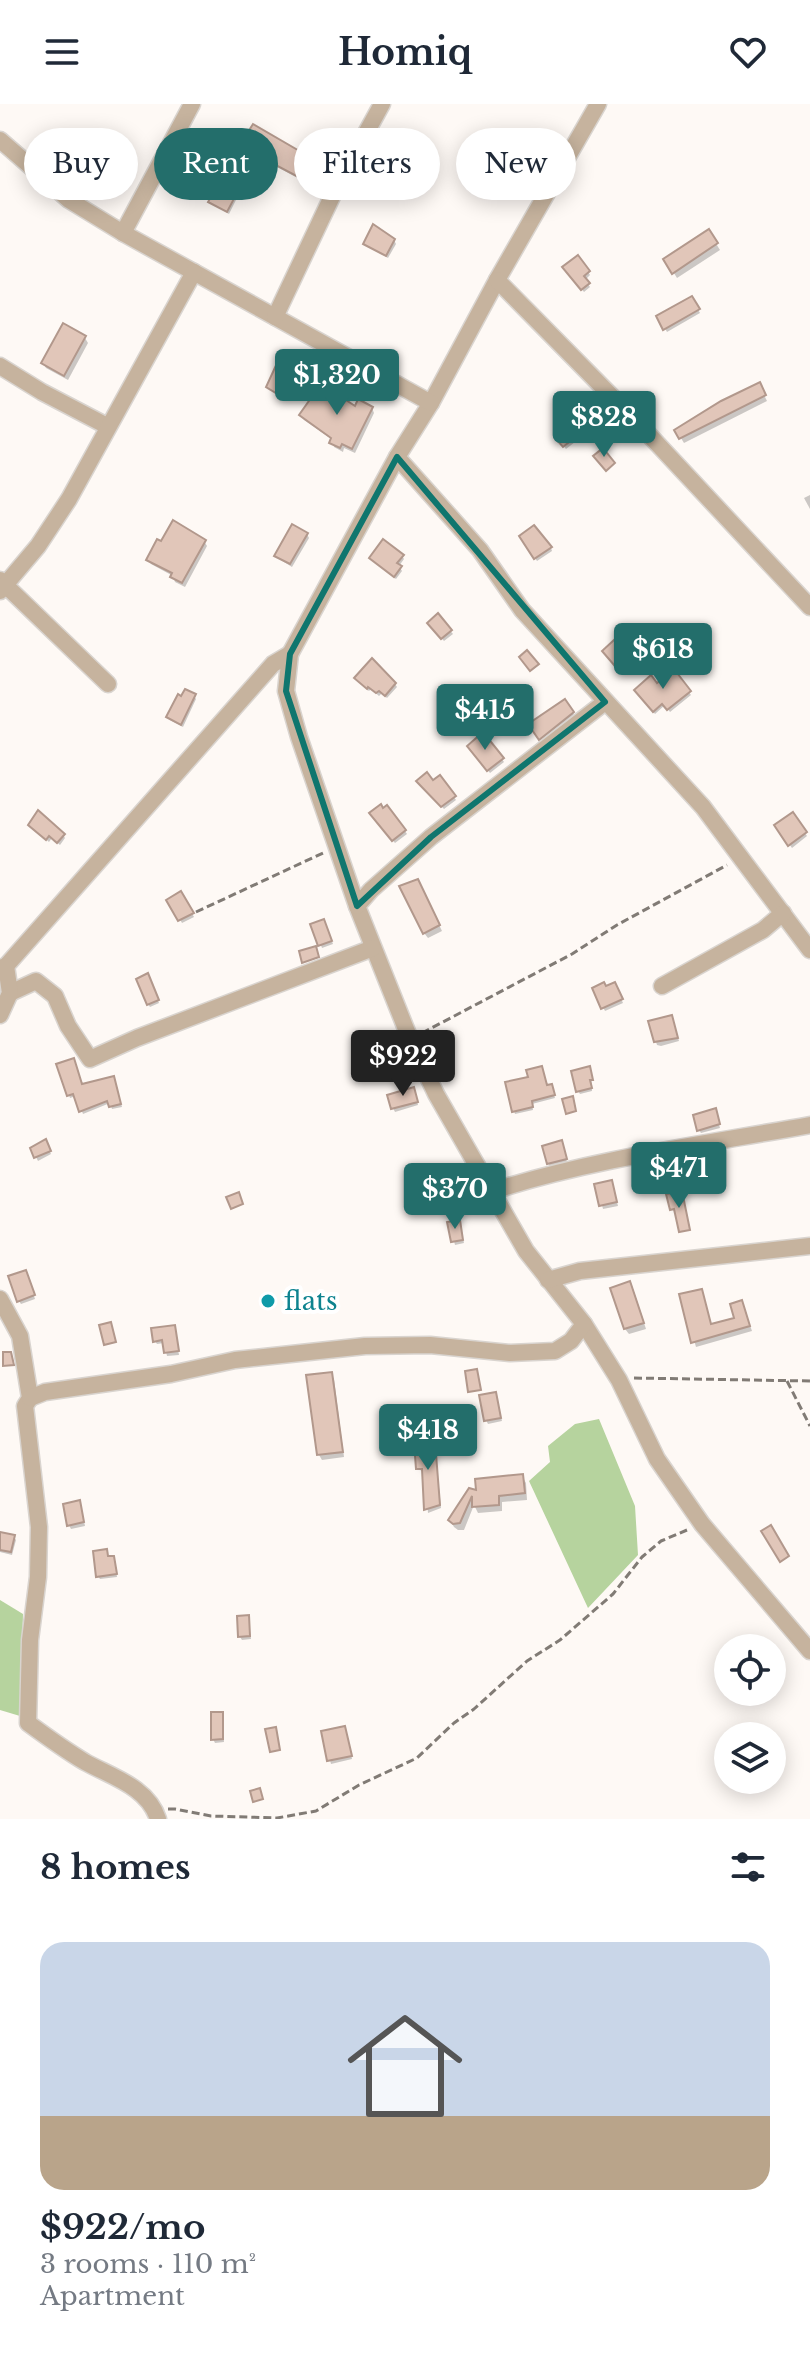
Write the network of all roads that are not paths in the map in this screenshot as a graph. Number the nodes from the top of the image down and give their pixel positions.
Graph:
1 (192, 104) edge
2 (382, 104) edge
3 (598, 104) edge
4 (0, 140) edge
5 (123, 233) junction
6 (194, 272) junction
7 (497, 280) junction
8 (275, 317) junction
9 (0, 366) edge
10 (431, 403) junction
11 (107, 426) junction
12 (397, 457) junction
13 (2, 585) edge
14 (810, 607) edge
15 (290, 654) junction
16 (108, 684) dead end
17 (605, 702) junction
18 (357, 906) junction
19 (783, 913) junction
20 (373, 948) junction
21 (810, 950) edge
22 (3, 967) edge
23 (662, 986) dead end
24 (10, 993) junction
25 (0, 1015) edge
26 (810, 1125) edge
27 (490, 1192) junction
28 (810, 1246) edge
29 (548, 1280) junction
30 (0, 1299) edge
31 (584, 1324) junction
32 (30, 1398) junction
33 (810, 1651) edge
34 (156, 1815) edge

1 - 5 street
2 - 8 street
3 - 7 street
4 - 5 street
5 - 6 street
6 - 8 street
6 - 11 street
7 - 10 street
7 - 14 street
8 - 10 street
9 - 11 street
10 - 12 street
11 - 13 street
12 - 15 street
12 - 17 street
13 - 16 street
15 - 18 street
15 - 22 street
17 - 18 street
17 - 19 street
18 - 20 street
19 - 21 street
19 - 23 street
20 - 24 street
20 - 27 street
22 - 24 street
24 - 25 street
26 - 27 street
27 - 29 street
28 - 29 street
29 - 31 street
30 - 32 street
31 - 32 street
31 - 33 street
32 - 34 street

